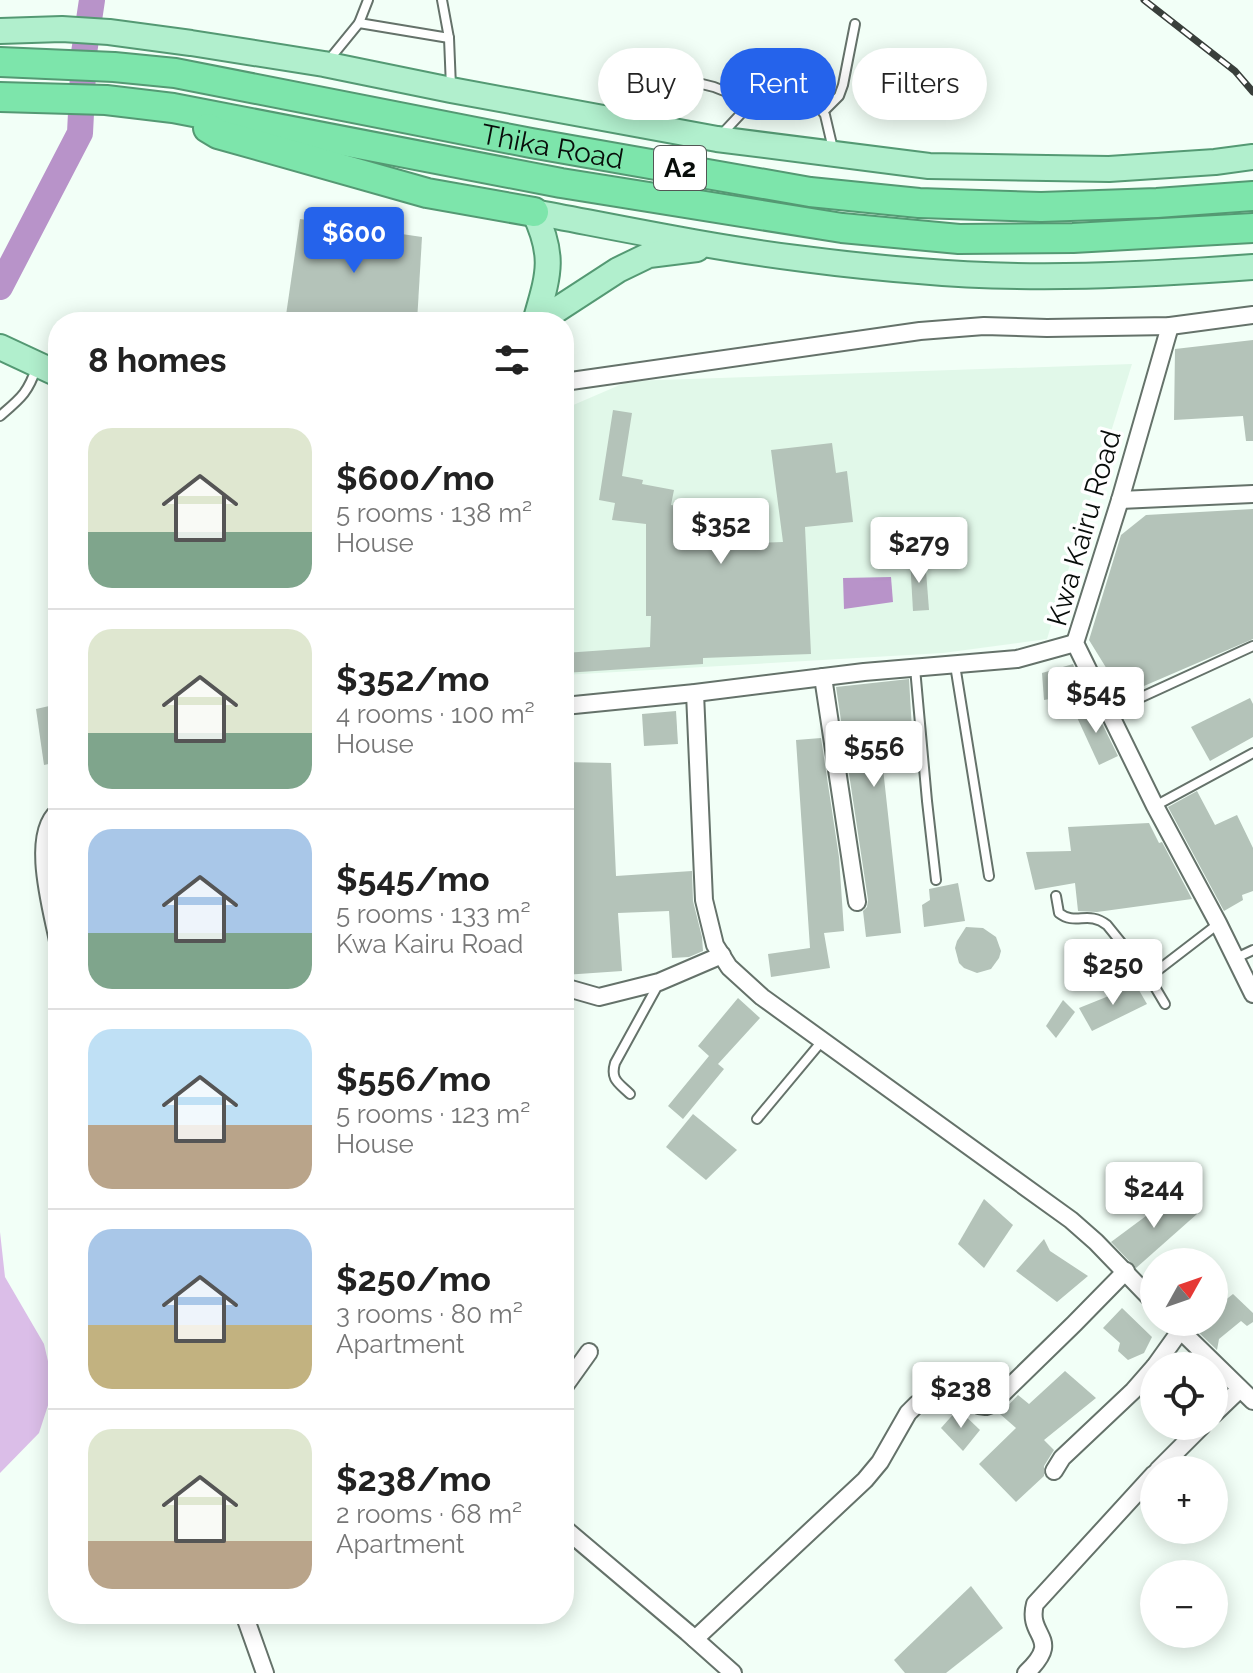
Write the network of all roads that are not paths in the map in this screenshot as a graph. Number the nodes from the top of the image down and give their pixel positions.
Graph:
1 (368, 0) edge
2 (442, 0) edge
3 (359, 23) junction
4 (855, 24) dead end
5 (0, 31) edge
6 (449, 38) junction
7 (0, 62) edge
8 (324, 64) junction
9 (451, 90) junction
10 (0, 97) edge
11 (836, 99) edge
12 (173, 108) junction
13 (734, 120) edge
14 (826, 120) edge
15 (717, 139) junction
16 (835, 155) junction
17 (1253, 157) edge
18 (1253, 196) edge
19 (534, 212) junction
20 (1253, 228) edge
21 (723, 247) junction
22 (1253, 267) edge
23 (539, 312) edge
24 (552, 312) edge
25 (1253, 315) edge
26 (1170, 326) junction
27 (6, 350) edge
28 (47, 370) edge
29 (574, 381) edge
30 (0, 416) edge
31 (1253, 494) edge
32 (1120, 500) junction
33 (1075, 643) junction
34 (1253, 646) edge
35 (955, 664) junction
36 (915, 668) junction
37 (823, 677) junction
38 (695, 693) junction
39 (574, 705) edge
40 (1109, 712) junction
41 (1253, 753) edge
42 (1155, 806) junction
43 (48, 830) edge
44 (989, 876) dead end
45 (936, 880) dead end
46 (48, 889) edge
47 (1056, 896) dead end
48 (857, 902) dead end
49 (1218, 923) junction
50 (1253, 950) edge
51 (722, 955) junction
52 (1235, 959) junction
53 (1149, 977) junction
54 (659, 982) junction
55 (574, 990) edge
56 (1253, 994) edge
57 (1165, 1004) dead end
58 (822, 1040) junction
59 (630, 1094) dead end
60 (757, 1119) dead end
61 (1126, 1271) junction
62 (1140, 1286) edge
63 (1186, 1336) edge
64 (589, 1352) dead end
65 (574, 1373) edge
66 (1140, 1383) edge
67 (1247, 1395) edge
68 (1228, 1406) edge
69 (1188, 1440) edge
70 (1172, 1456) edge
71 (1054, 1471) dead end
72 (1140, 1489) edge
73 (574, 1536) edge
74 (248, 1624) edge
75 (695, 1639) junction
76 (265, 1673) edge
77 (733, 1673) edge
78 (1026, 1673) edge

1 - 3 lane
2 - 6 lane
3 - 6 lane
3 - 8 lane
4 - 11 lane
5 - 8 main road, Thika Road
6 - 9 lane
7 - 18 highway, Thika Road / A2
8 - 9 main road, Thika Road
9 - 15 main road, Thika Road
10 - 12 highway, Thika Road / A2
12 - 19 highway
12 - 20 highway, Thika Road / A2
13 - 15 lane
14 - 16 lane
15 - 16 main road, Thika Road
16 - 17 main road, Thika Road
19 - 21 main road
19 - 23 main road
21 - 22 main road
21 - 24 main road
25 - 26 street
26 - 29 street
26 - 32 street, Kwa Kairu Road
27 - 28 main road
28 - 30 lane
31 - 32 street
32 - 33 street, Kwa Kairu Road
33 - 35 street
33 - 40 street, Kwa Kairu Road
34 - 40 lane
35 - 36 street
35 - 44 lane
36 - 37 street
36 - 45 lane
37 - 38 street
37 - 48 street
38 - 39 street
38 - 51 street
40 - 42 street, Kwa Kairu Road
41 - 42 lane
42 - 49 street, Kwa Kairu Road
43 - 46 street
47 - 53 lane
49 - 52 street, Kwa Kairu Road
49 - 53 lane
50 - 52 lane
51 - 54 street
51 - 58 street
52 - 56 street, Kwa Kairu Road
53 - 57 lane
54 - 55 street
54 - 59 lane
58 - 60 lane
58 - 61 street
61 - 62 street
61 - 75 street
63 - 67 street
64 - 65 street
66 - 71 street
67 - 68 street
69 - 70 street
72 - 78 street
73 - 75 street
74 - 76 street
75 - 77 street

